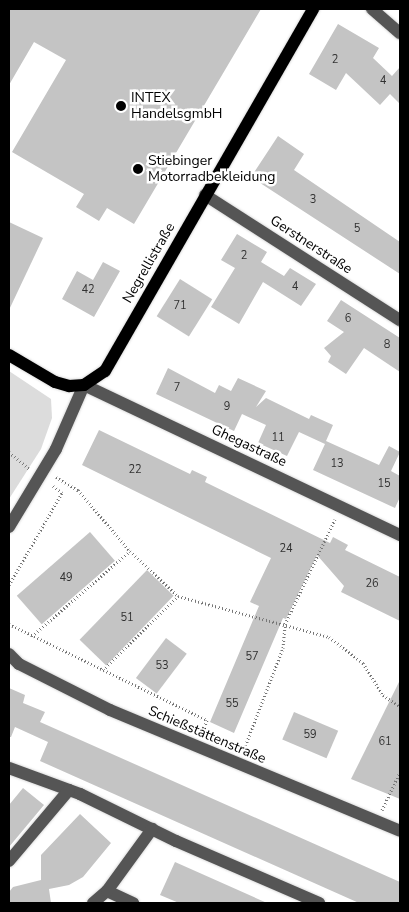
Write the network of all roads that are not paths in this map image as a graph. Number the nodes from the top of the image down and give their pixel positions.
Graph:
1 (313, 9) edge
2 (372, 9) edge
3 (400, 32) edge
4 (205, 195) junction
5 (400, 320) edge
6 (9, 355) edge
7 (84, 385) junction
8 (9, 527) edge
9 (400, 535) edge
10 (9, 654) edge
11 (9, 768) edge
12 (69, 790) junction
13 (152, 829) junction
14 (400, 831) edge
15 (9, 861) edge
16 (107, 891) junction
17 (92, 903) edge
18 (133, 903) edge
19 (319, 903) edge

1 - 4 main road, Negrellistraße
2 - 3 street
4 - 5 street, Gerstnerstraße
4 - 7 main road, Negrellistraße
6 - 7 main road
7 - 8 street
7 - 9 street, Ghegastraße
10 - 14 street, Schießstättenstraße
11 - 12 street
12 - 13 street
12 - 15 street
13 - 16 street
13 - 19 street
16 - 17 street
16 - 18 street

